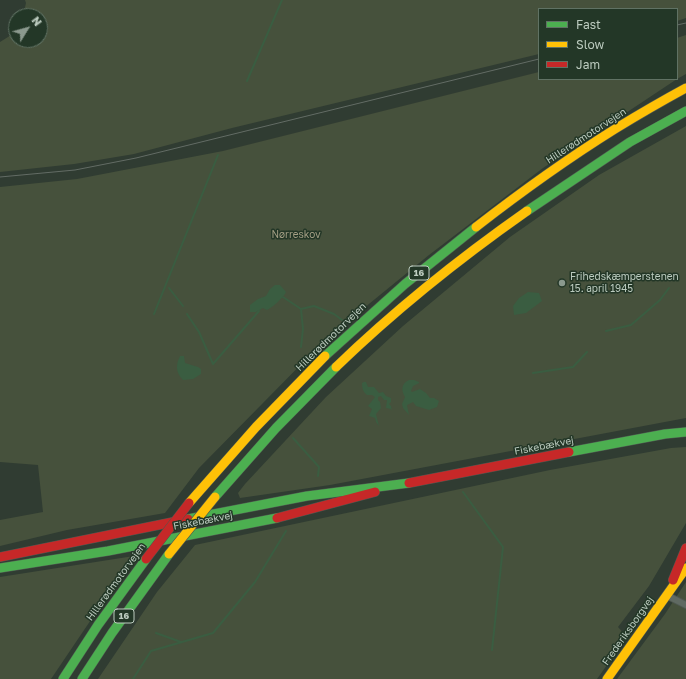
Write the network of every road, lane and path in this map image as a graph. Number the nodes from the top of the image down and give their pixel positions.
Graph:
1 (686, 88) edge
2 (686, 111) edge
3 (686, 432) edge
4 (407, 483) junction
5 (686, 548) edge
6 (0, 557) edge
7 (0, 568) edge
8 (686, 568) edge
9 (666, 595) junction
10 (686, 604) edge
11 (63, 679) edge
12 (82, 679) edge
13 (608, 679) edge

1 - 11 main road, Hillerødmotorvejen / 16, bridge
2 - 12 main road, 16, bridge
3 - 4 main road, Fiskebækvej
4 - 6 main road, Fiskebækvej
4 - 7 main road, Fiskebækvej
5 - 9 main road, Frederiksborgvej
8 - 9 main road, Frederiksborgvej
9 - 10 street, Frederiksborgvej
9 - 13 main road, Frederiksborgvej

